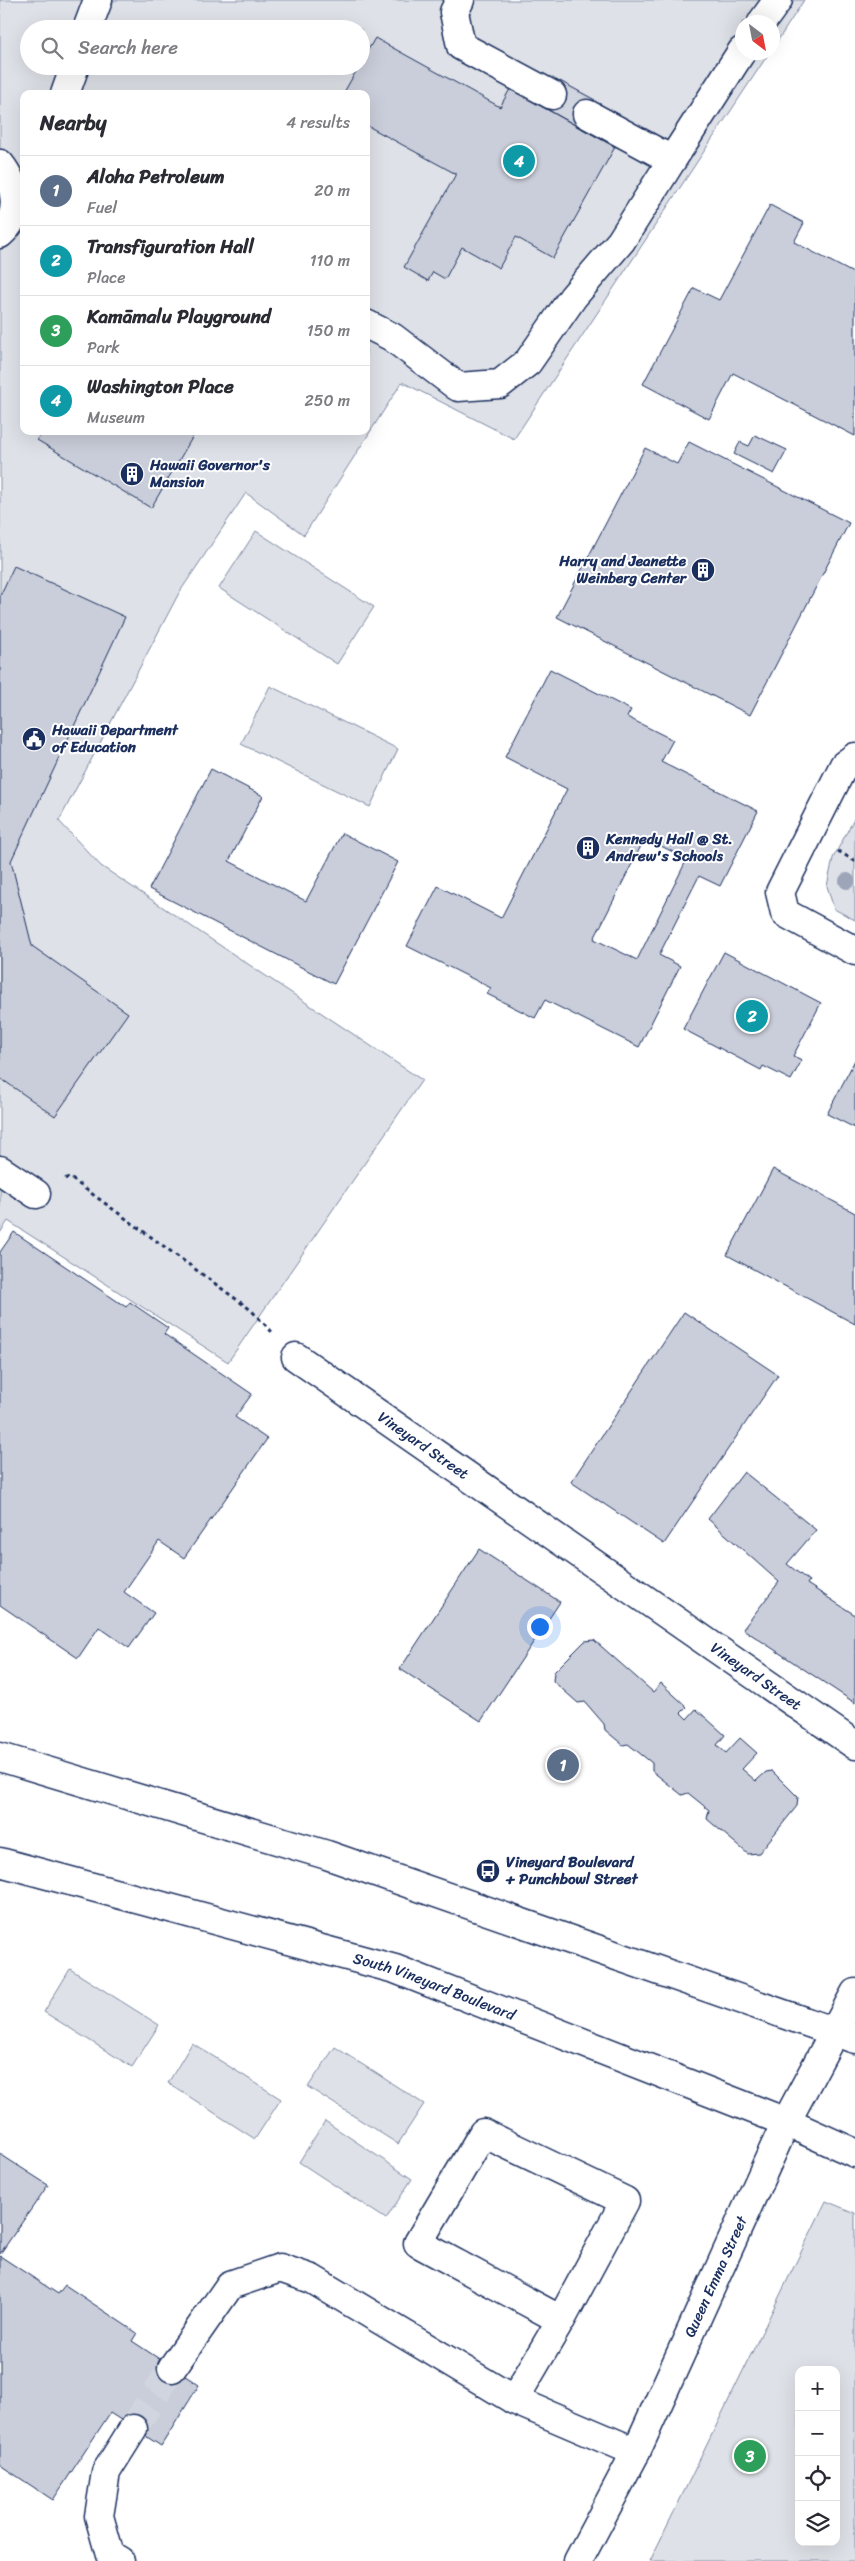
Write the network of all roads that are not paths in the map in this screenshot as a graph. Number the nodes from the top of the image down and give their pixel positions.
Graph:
1 (98, 0) edge
2 (460, 0) edge
3 (778, 0) edge
4 (767, 15) edge
5 (90, 20) edge
6 (736, 60) edge
7 (72, 75) edge
8 (67, 90) edge
9 (552, 94) tunnel mouth
10 (587, 114) tunnel mouth
11 (672, 160) junction
12 (0, 164) edge
13 (20, 185) edge
14 (20, 189) edge
15 (0, 234) edge
16 (370, 326) edge
17 (855, 757) edge
18 (855, 951) edge
19 (0, 1170) edge
20 (36, 1194) road end
21 (296, 1357) road end
22 (855, 1745) edge
23 (0, 1757) edge
24 (0, 1862) edge
25 (855, 1993) edge
26 (846, 2035) edge
27 (786, 2122) junction
28 (855, 2153) edge
29 (561, 2320) junction
30 (172, 2368) tunnel mouth
31 (514, 2400) junction
32 (133, 2429) tunnel mouth
33 (636, 2452) junction
34 (120, 2561) edge
35 (578, 2561) edge

1 - 5 main road
2 - 9 main road
3 - 4 main road
6 - 11 main road
7 - 8 main road
10 - 11 main road
11 - 16 main road
12 - 13 main road
14 - 15 main road
17 - 18 main road
19 - 20 main road
21 - 22 main road, Vineyard Street
23 - 26 main road
24 - 27 main road, South Vineyard Boulevard
25 - 26 main road, Queen Emma Street
26 - 27 main road, Queen Emma Street
27 - 28 main road, South Vineyard Boulevard
27 - 33 main road, Queen Emma Street
29 - 29 main road
29 - 31 main road
30 - 31 main road
31 - 33 main road
32 - 34 main road
33 - 35 main road, Queen Emma Street

